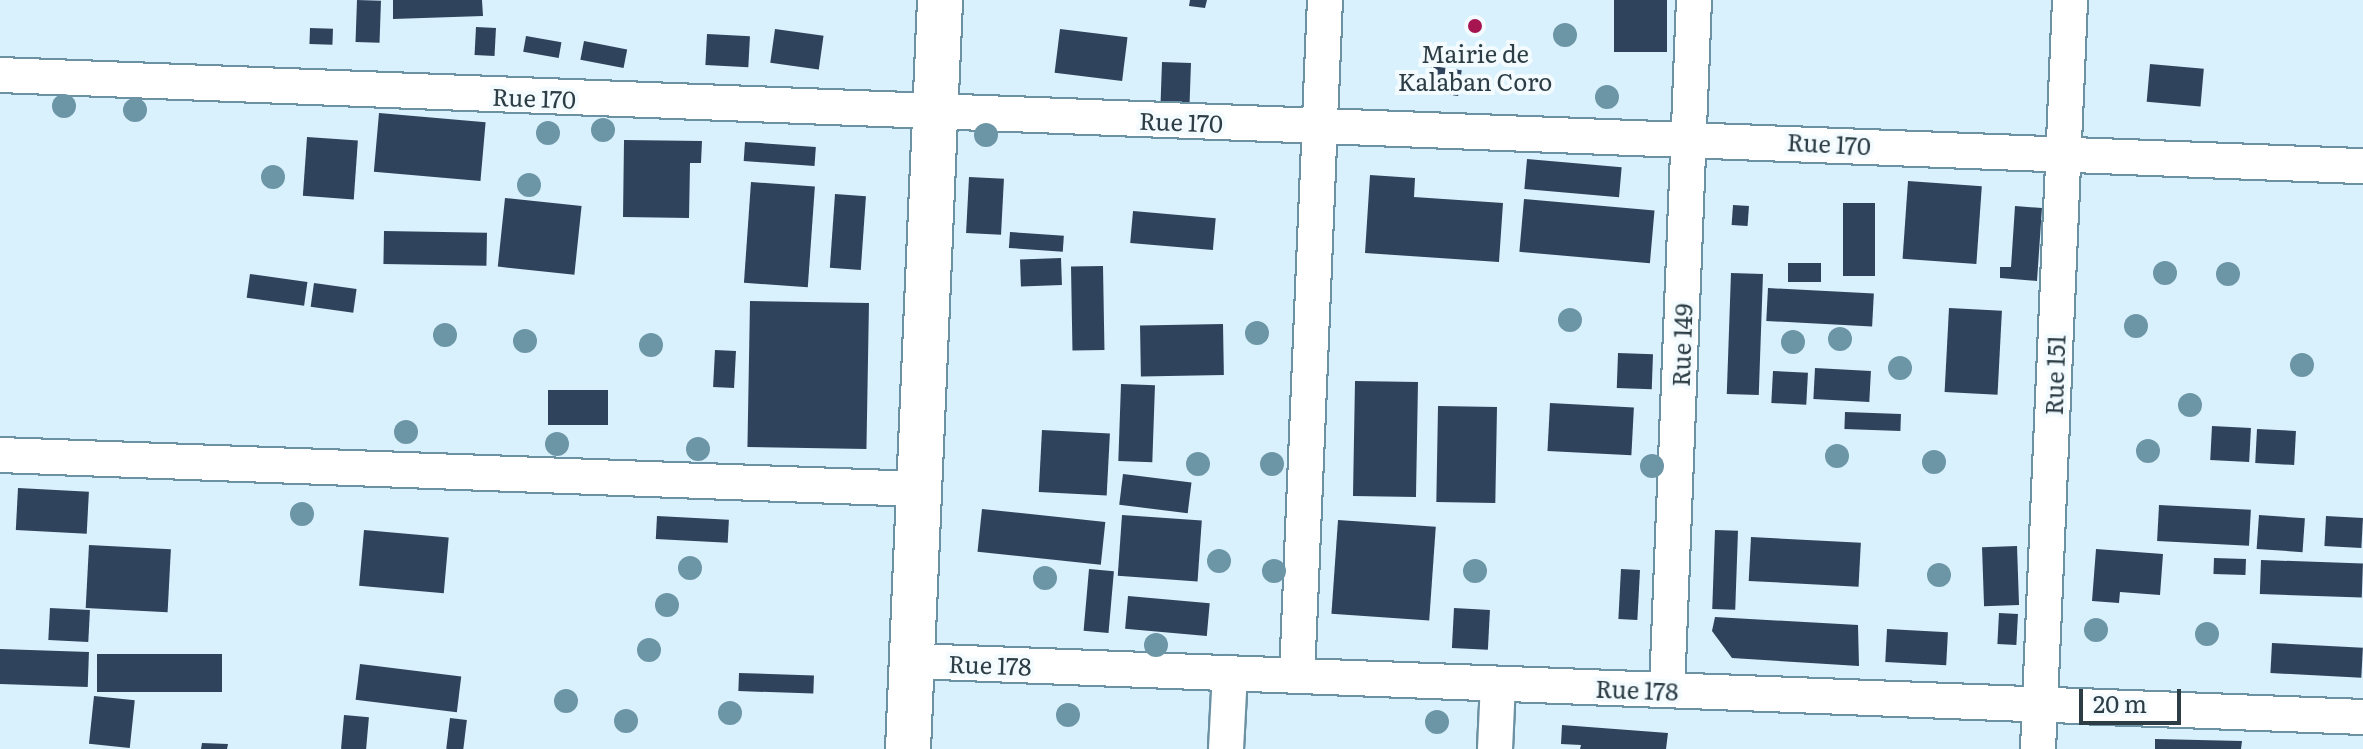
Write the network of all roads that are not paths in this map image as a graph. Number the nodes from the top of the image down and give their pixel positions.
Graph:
1 (940, 0) edge
2 (1325, 0) edge
3 (1694, 0) edge
4 (2070, 0) edge
5 (0, 75) edge
6 (936, 113) junction
7 (1321, 125) junction
8 (1689, 137) junction
9 (2063, 154) junction
10 (2363, 166) edge
11 (0, 455) edge
12 (919, 489) junction
13 (912, 661) junction
14 (1230, 673) junction
15 (1297, 676) junction
16 (1498, 684) junction
17 (1667, 690) junction
18 (2040, 705) junction
19 (2363, 717) edge
20 (908, 749) edge
21 (1226, 749) edge
22 (1495, 749) edge
23 (2038, 749) edge

1 - 6 street
2 - 7 street
3 - 8 street, Rue 149
4 - 9 street, Rue 151
5 - 6 street, Rue 170
6 - 7 street, Rue 170
6 - 12 street
7 - 8 street, Rue 170
7 - 15 street
8 - 9 street, Rue 170
8 - 17 street, Rue 149
9 - 10 street, Rue 170
9 - 18 street, Rue 151
11 - 12 street
12 - 13 street
13 - 14 street, Rue 178
13 - 20 street
14 - 15 street, Rue 178
14 - 21 street
15 - 16 street, Rue 178
16 - 17 street, Rue 178
16 - 22 street
17 - 18 street, Rue 178
18 - 19 street, Rue 178
18 - 23 street, Rue 151

